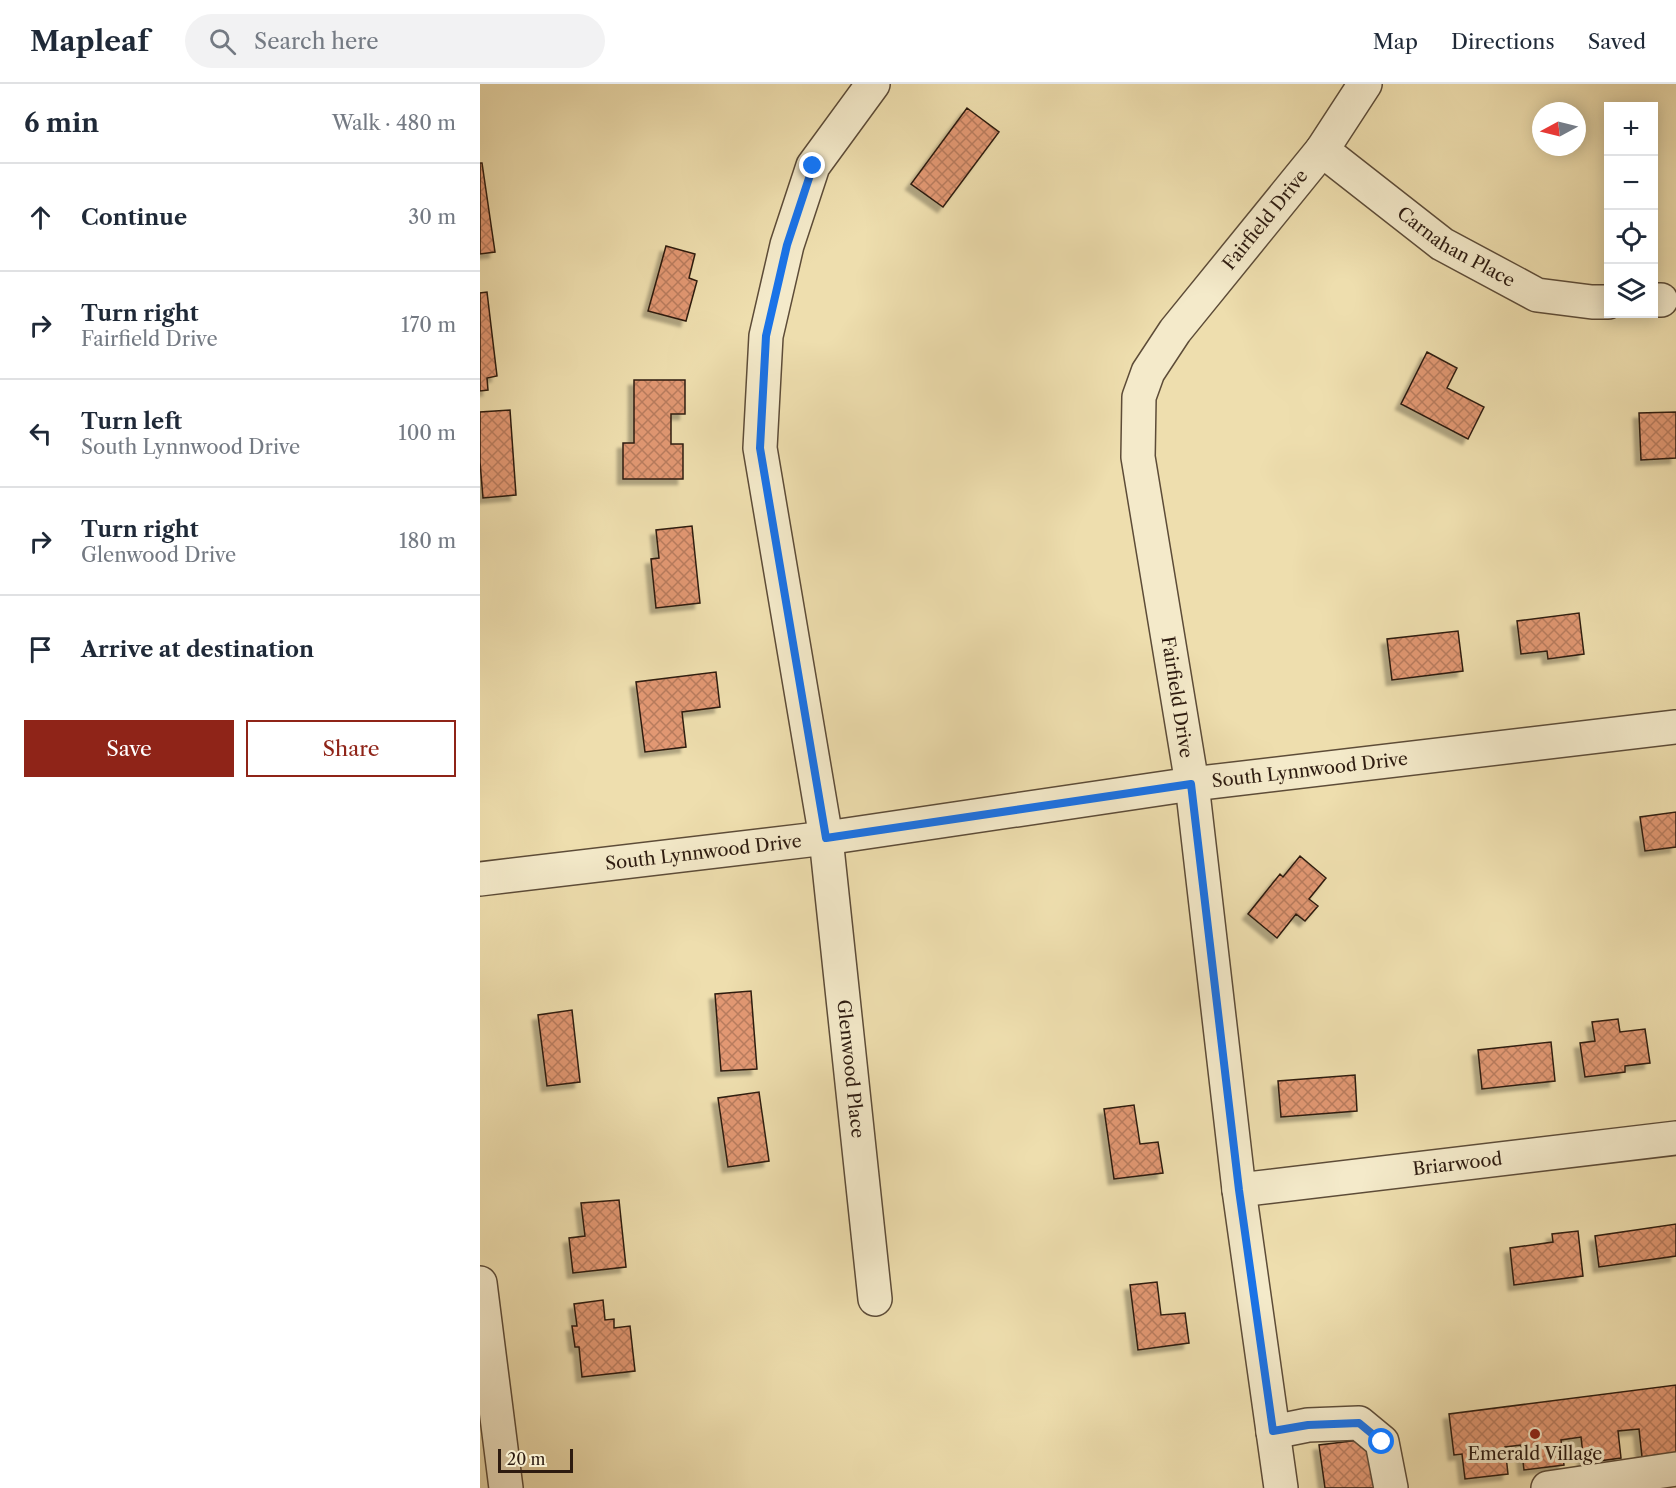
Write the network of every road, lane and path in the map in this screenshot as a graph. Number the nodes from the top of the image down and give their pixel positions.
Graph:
1 (873, 84) edge
2 (1365, 84) edge
3 (1322, 150) junction
4 (1604, 302) edge
5 (1676, 727) edge
6 (1191, 784) junction
7 (826, 838) junction
8 (480, 879) edge
9 (1676, 1138) edge
10 (1239, 1190) junction
11 (480, 1283) edge
12 (875, 1299) dead end
13 (1273, 1431) junction
14 (490, 1436) edge
15 (1676, 1469) edge
16 (506, 1488) edge
17 (1281, 1488) edge
18 (1391, 1488) edge
19 (1548, 1488) edge

1 - 7 street, Glenwood Place
2 - 3 street, Fairfield Drive
3 - 4 street, Carnahan Place
3 - 6 street, Fairfield Drive
5 - 6 street, South Lynnwood Drive
6 - 7 street, South Lynnwood Drive
6 - 10 street, Fairfield Drive
7 - 8 street, South Lynnwood Drive
7 - 12 street, Glenwood Place
9 - 10 street, Briarwood
10 - 13 street, Fairfield Drive
11 - 14 street
13 - 17 street, Fairfield Drive
13 - 18 street
14 - 16 street
15 - 19 street

